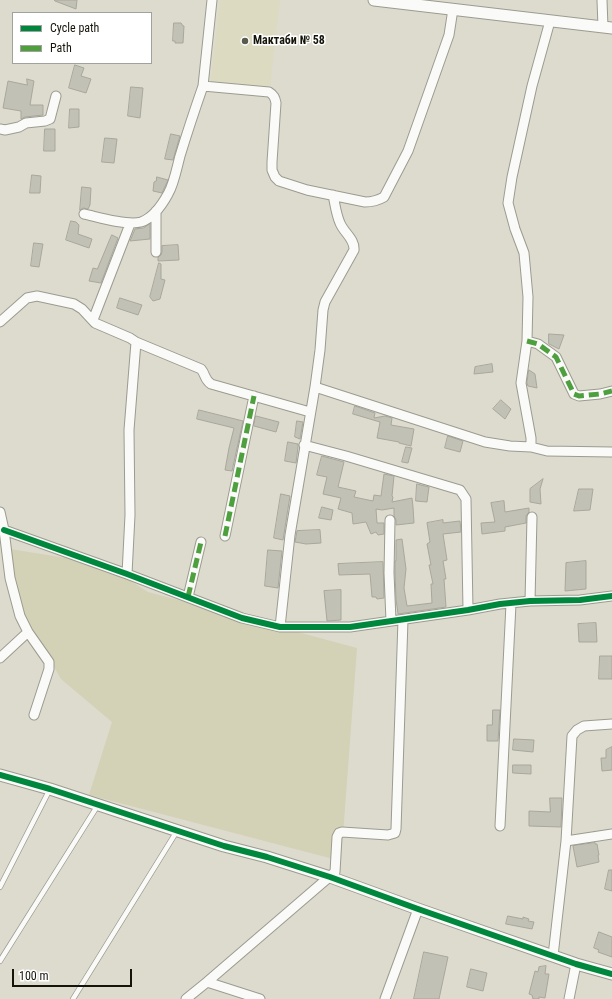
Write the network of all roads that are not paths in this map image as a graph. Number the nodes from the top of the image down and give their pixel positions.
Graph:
1 (212, 0) edge
2 (374, 0) edge
3 (602, 0) edge
4 (453, 10) junction
5 (550, 21) junction
6 (607, 28) edge
7 (203, 86) junction
8 (56, 96) dead end
9 (0, 130) edge
10 (333, 195) junction
11 (156, 211) junction
12 (84, 214) dead end
13 (130, 224) junction
14 (156, 252) dead end
15 (93, 320) junction
16 (0, 322) edge
17 (527, 341) junction
18 (136, 342) junction
19 (315, 387) junction
20 (612, 391) edge
21 (254, 396) junction
22 (310, 412) junction
23 (304, 445) junction
24 (531, 447) junction
25 (612, 452) edge
26 (0, 512) edge
27 (532, 517) dead end
28 (390, 520) dead end
29 (4, 530) junction
30 (225, 536) dead end
31 (200, 542) dead end
32 (127, 574) junction
33 (612, 596) edge
34 (188, 597) junction
35 (530, 601) junction
36 (511, 604) junction
37 (468, 610) junction
38 (403, 620) junction
39 (390, 621) junction
40 (280, 627) junction
41 (28, 632) junction
42 (0, 658) edge
43 (34, 715) dead end
44 (612, 724) edge
45 (0, 775) edge
46 (50, 789) junction
47 (98, 805) junction
48 (500, 826) dead end
49 (177, 831) junction
50 (612, 834) edge
51 (566, 840) junction
52 (330, 877) junction
53 (0, 887) edge
54 (418, 909) junction
55 (553, 956) junction
56 (0, 961) edge
57 (576, 964) junction
58 (612, 974) edge
59 (207, 982) junction
60 (73, 999) edge
61 (186, 999) edge
62 (260, 999) edge
63 (385, 999) edge
64 (569, 999) edge

1 - 7 street
2 - 4 street
3 - 6 street
4 - 5 street
4 - 10 street
5 - 6 street
5 - 17 street
7 - 10 street
7 - 11 street
8 - 9 street
10 - 19 street
11 - 13 street
11 - 14 street
12 - 13 street
13 - 15 street
15 - 16 street
15 - 18 street
17 - 20 street
17 - 24 street
18 - 21 street
18 - 32 street
19 - 22 street
19 - 24 street
21 - 22 street
21 - 30 street
22 - 23 street
23 - 37 street
23 - 40 street
24 - 25 street
26 - 29 street
27 - 35 street
28 - 39 street
29 - 32 street
29 - 41 street
31 - 34 street
32 - 34 street
33 - 35 street
34 - 40 street
35 - 36 street
36 - 37 street
36 - 48 street
37 - 38 street
38 - 39 street
38 - 52 street
39 - 40 street
41 - 42 street
41 - 43 street
44 - 51 street
45 - 46 street
46 - 47 street
46 - 53 lane
47 - 49 street
47 - 56 lane
49 - 52 street
49 - 60 lane
50 - 51 street
51 - 55 street
52 - 54 street
52 - 59 street
54 - 55 street
54 - 63 street
55 - 57 street
57 - 58 street
57 - 64 street
59 - 61 street
59 - 62 street

